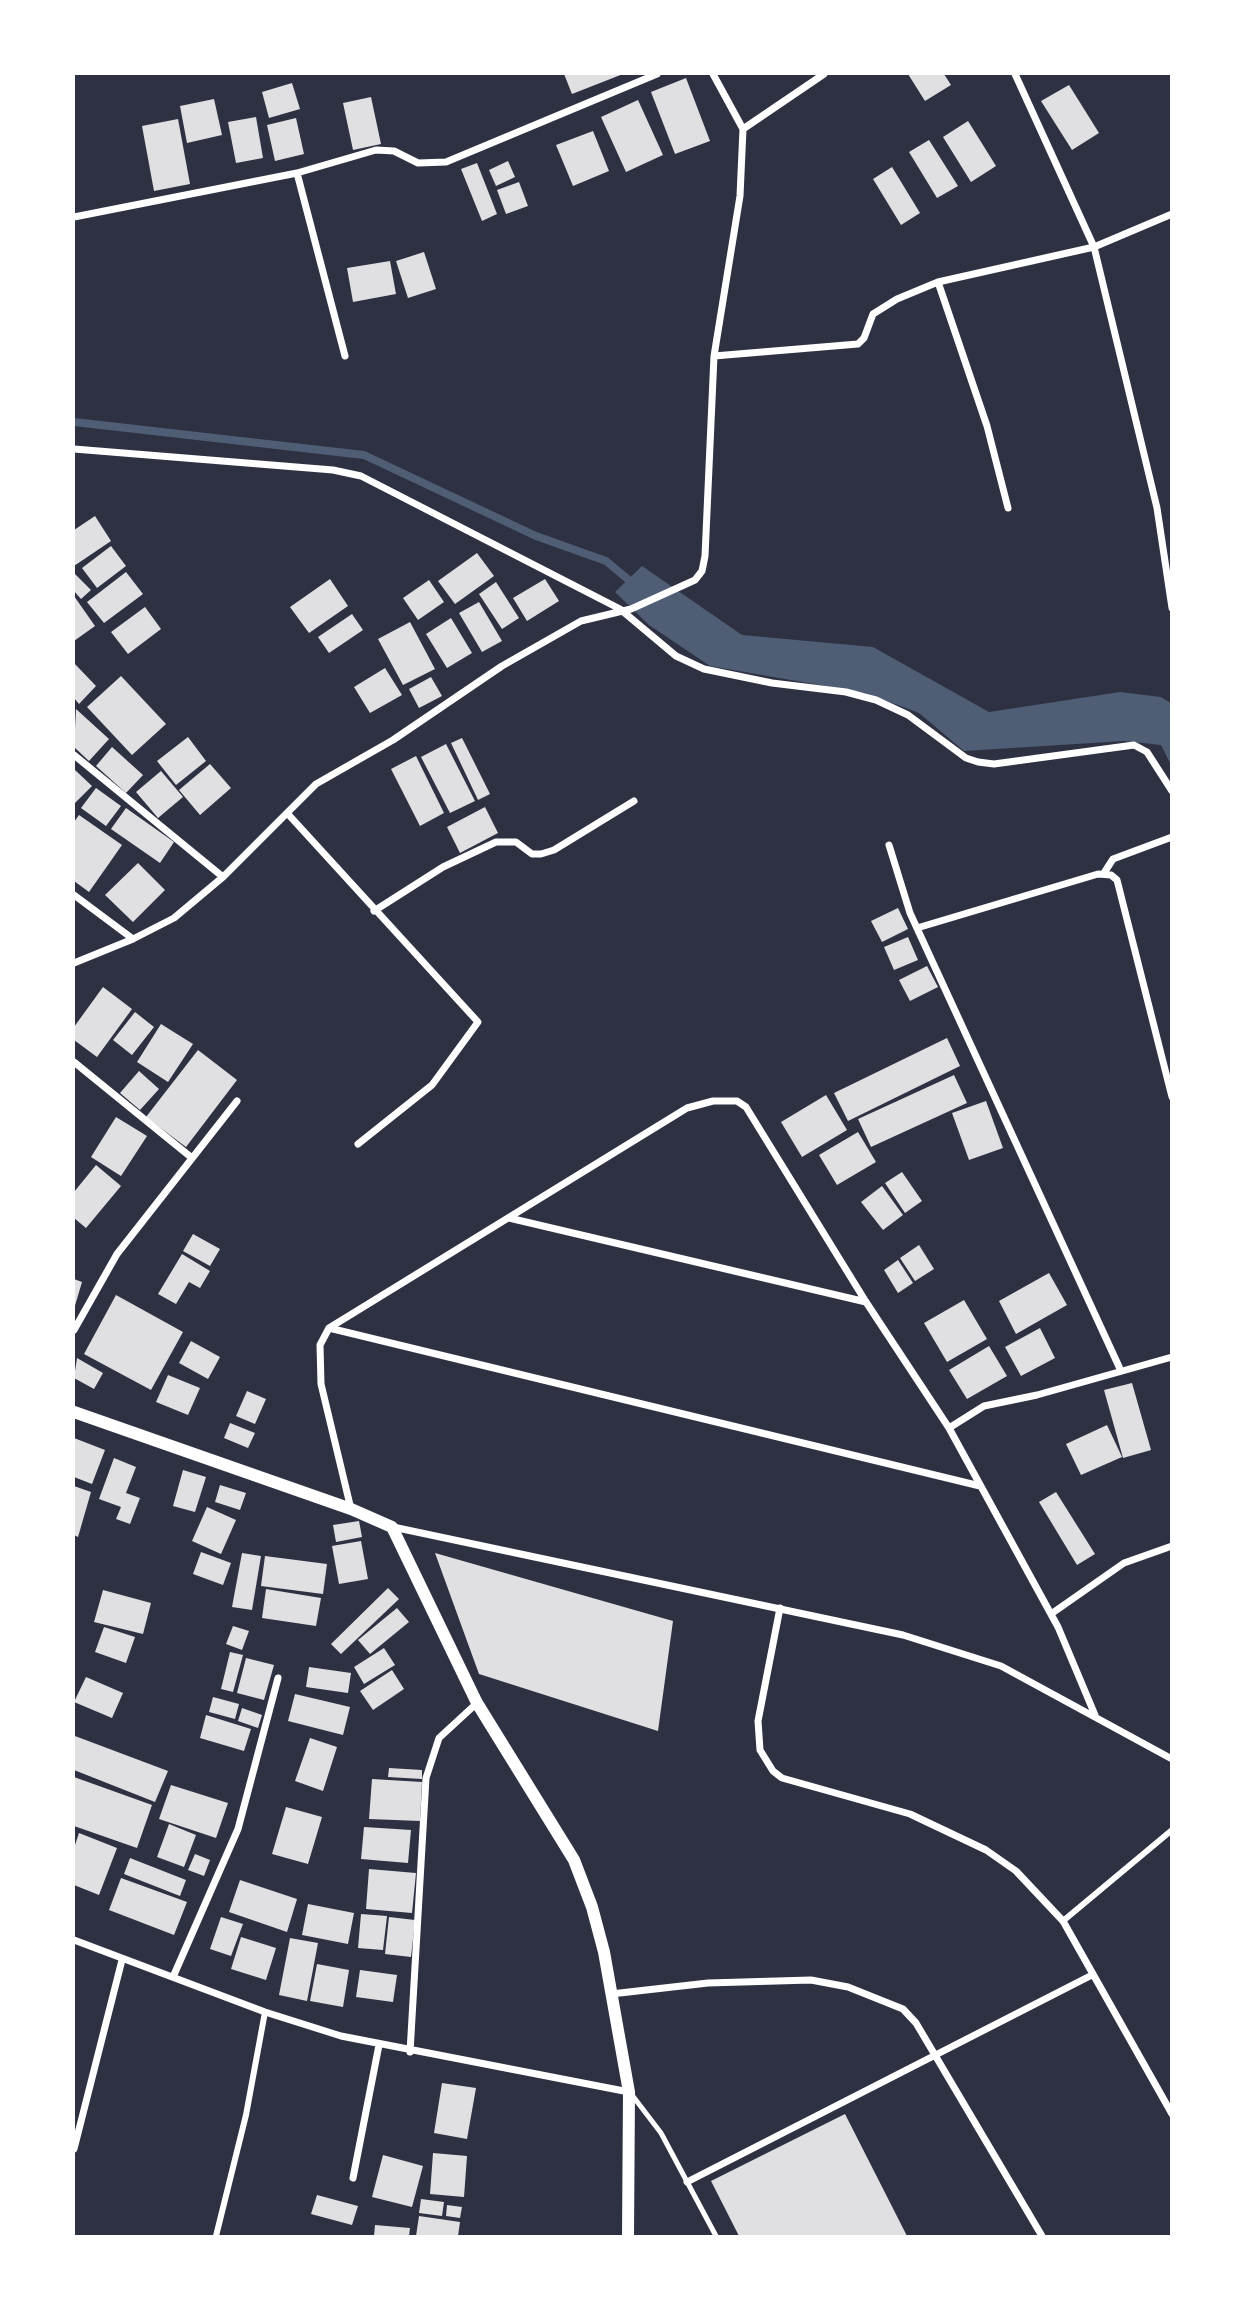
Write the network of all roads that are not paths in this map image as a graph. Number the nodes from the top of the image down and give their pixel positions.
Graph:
1 (657, 74) edge
2 (713, 74) edge
3 (824, 74) edge
4 (1015, 74) edge
5 (743, 129) junction
6 (297, 173) junction
7 (1171, 214) edge
8 (74, 217) edge
9 (1094, 247) junction
10 (938, 282) junction
11 (345, 356) dead end
12 (714, 356) junction
13 (74, 449) edge
14 (1008, 508) dead end
15 (1171, 608) edge
16 (620, 609) junction
17 (74, 755) edge
18 (1171, 791) edge
19 (634, 801) dead end
20 (287, 813) junction
21 (1171, 837) edge
22 (890, 845) dead end
23 (1104, 873) junction
24 (223, 877) junction
25 (74, 895) edge
26 (374, 911) junction
27 (917, 929) junction
28 (133, 939) junction
29 (74, 963) edge
30 (74, 1062) edge
31 (1171, 1097) edge
32 (237, 1101) dead end
33 (358, 1144) dead end
34 (192, 1158) junction
35 (509, 1218) junction
36 (866, 1302) junction
37 (330, 1328) junction
38 (74, 1330) edge
39 (1171, 1357) edge
40 (1122, 1371) junction
41 (74, 1412) edge
42 (949, 1428) junction
43 (980, 1486) junction
44 (351, 1509) junction
45 (392, 1527) junction
46 (1171, 1546) edge
47 (780, 1608) junction
48 (1051, 1614) junction
49 (278, 1678) dead end
50 (477, 1703) junction
51 (1095, 1715) junction
52 (1171, 1759) edge
53 (1171, 1830) edge
54 (1063, 1922) junction
55 (74, 1940) edge
56 (122, 1960) junction
57 (1092, 1975) junction
58 (173, 1977) junction
59 (611, 1994) junction
60 (265, 2012) junction
61 (379, 2045) junction
62 (410, 2052) junction
63 (935, 2056) junction
64 (629, 2092) junction
65 (1171, 2114) edge
66 (74, 2149) edge
67 (353, 2178) dead end
68 (687, 2182) junction
69 (216, 2236) edge
70 (628, 2236) edge
71 (716, 2236) edge
72 (1042, 2236) edge

1 - 6 street
2 - 5 street
3 - 5 street
4 - 9 street
5 - 12 street
6 - 8 street
6 - 11 street
7 - 9 street
9 - 10 street
9 - 15 street
10 - 12 street
10 - 14 street
12 - 16 street
13 - 16 street
16 - 18 street
16 - 20 street
17 - 24 street
19 - 26 street
20 - 24 street
20 - 26 street
21 - 23 street
22 - 27 street
23 - 27 street
23 - 31 street
24 - 28 street
25 - 28 street
26 - 33 street
27 - 40 street
28 - 29 street
30 - 34 street
32 - 34 street
34 - 38 street
35 - 36 street
35 - 36 street
35 - 37 street
36 - 42 street
37 - 43 street
37 - 44 street
39 - 40 street
40 - 42 street
41 - 44 street
42 - 43 street
43 - 48 street
44 - 45 street
45 - 47 street
45 - 50 street
46 - 48 street
47 - 51 street
47 - 54 street
48 - 51 street
49 - 58 street
50 - 59 street
50 - 62 street
51 - 52 street
53 - 54 street
54 - 57 street
55 - 56 street
56 - 58 street
56 - 66 street
57 - 63 street
57 - 65 street
58 - 60 street
59 - 63 street
59 - 64 street
60 - 61 street
60 - 69 street
61 - 62 street
61 - 67 street
62 - 64 street
63 - 68 street
63 - 72 street
64 - 68 lane
64 - 70 street
68 - 71 lane

